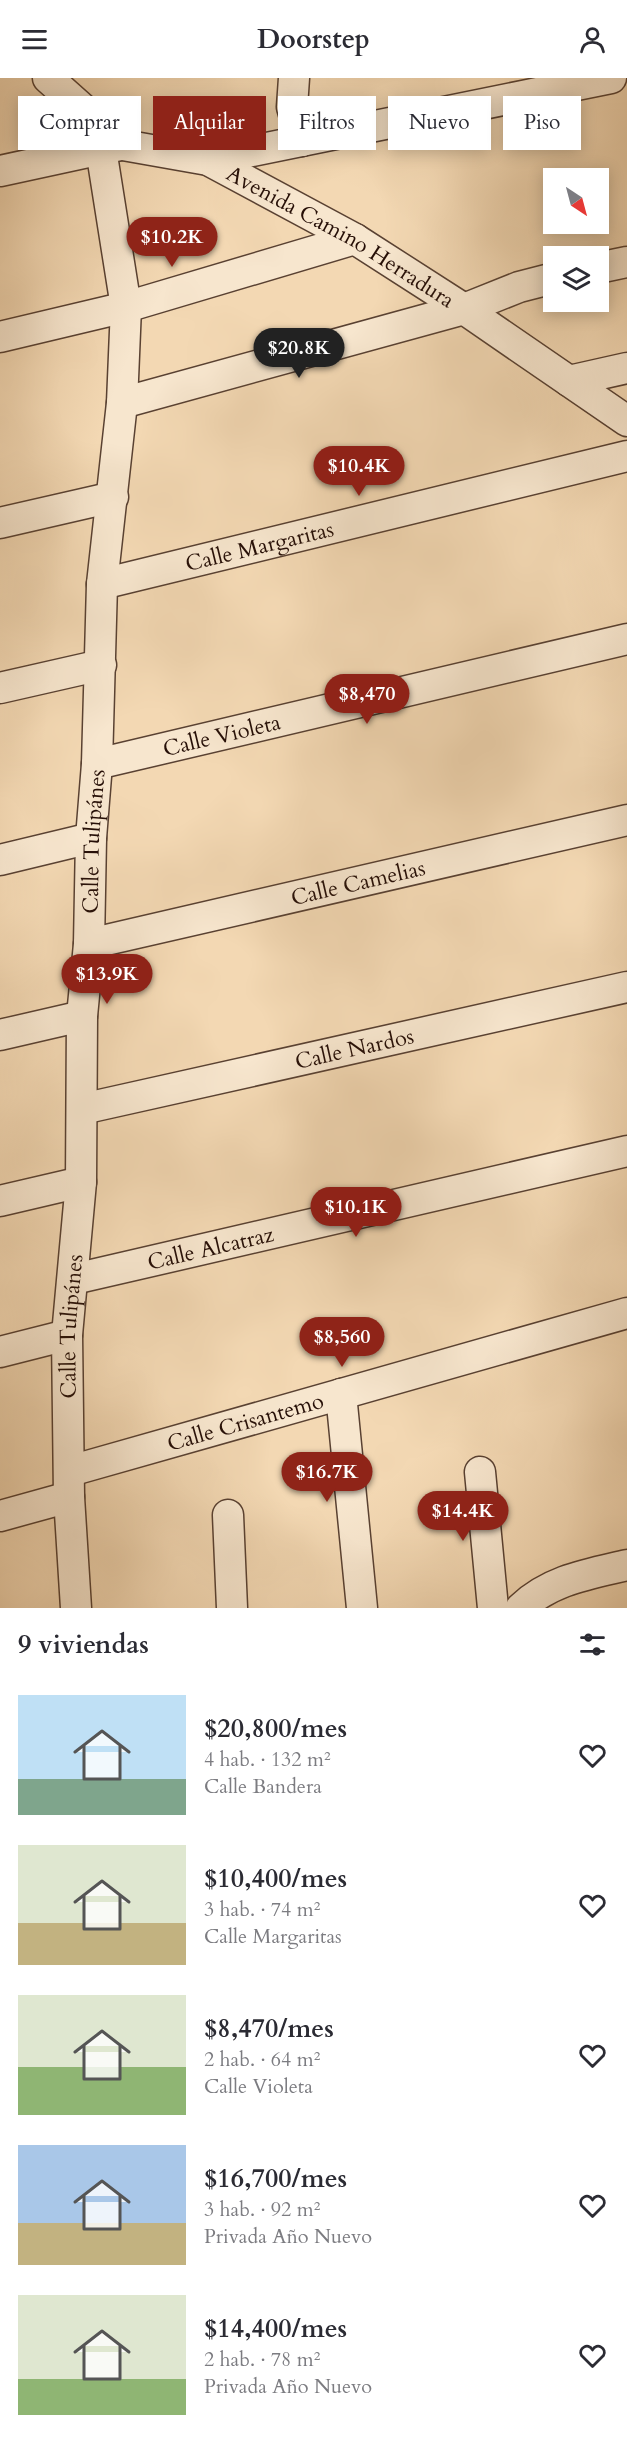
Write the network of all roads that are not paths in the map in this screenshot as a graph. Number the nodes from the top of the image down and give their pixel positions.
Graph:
1 (48, 78) edge
2 (294, 78) edge
3 (611, 78) edge
4 (65, 96) edge
5 (293, 96) edge
6 (376, 126) edge
7 (278, 146) edge
8 (98, 150) edge
9 (112, 150) edge
10 (134, 150) edge
11 (208, 160) junction
12 (0, 171) edge
13 (355, 239) junction
14 (627, 261) edge
15 (609, 265) edge
16 (543, 281) edge
17 (126, 307) junction
18 (464, 309) junction
19 (0, 337) edge
20 (627, 368) edge
21 (569, 381) junction
22 (122, 403) junction
23 (627, 421) edge
24 (627, 456) edge
25 (113, 497) junction
26 (0, 523) edge
27 (102, 584) junction
28 (627, 639) edge
29 (101, 665) junction
30 (0, 688) edge
31 (97, 764) junction
32 (627, 820) edge
33 (91, 838) junction
34 (0, 860) edge
35 (89, 944) junction
36 (627, 987) edge
37 (82, 1016) junction
38 (0, 1035) edge
39 (82, 1108) junction
40 (627, 1151) edge
41 (81, 1182) junction
42 (0, 1201) edge
43 (74, 1279) junction
44 (627, 1313) edge
45 (67, 1335) junction
46 (0, 1352) edge
47 (341, 1394) junction
48 (480, 1472) dead end
49 (70, 1484) junction
50 (228, 1515) dead end
51 (0, 1516) edge
52 (627, 1565) edge
53 (76, 1608) edge
54 (232, 1608) edge
55 (362, 1608) edge
56 (493, 1608) edge
57 (521, 1608) edge

1 - 4 street
2 - 5 street
3 - 6 street
7 - 11 street
8 - 12 street
9 - 17 street, Calle Tulipánes
10 - 11 street, Avenida Camino Herradura
11 - 13 street, Avenida Camino Herradura
13 - 17 street
13 - 18 street, Avenida Camino Herradura
14 - 15 street
16 - 18 street
17 - 19 street
17 - 22 street, Calle Tulipánes
18 - 21 street, Avenida Camino Herradura
18 - 22 street
20 - 21 street
21 - 23 street, Avenida Camino Herradura
22 - 25 street, Calle Tulipánes
24 - 27 street, Calle Margaritas
25 - 26 street
25 - 27 street, Calle Tulipánes
27 - 29 street, Calle Tulipánes
28 - 31 street, Calle Violeta
29 - 30 street
29 - 31 street, Calle Tulipánes
31 - 33 street, Calle Tulipánes
32 - 35 street, Calle Camelias
33 - 34 street
33 - 35 street, Calle Tulipánes
35 - 37 street, Calle Tulipánes
36 - 39 street, Calle Nardos
37 - 38 street
37 - 39 street, Calle Tulipánes
39 - 41 street, Calle Tulipánes
40 - 43 street, Calle Alcatraz
41 - 42 street
41 - 43 street, Calle Tulipánes
43 - 45 street, Calle Tulipánes
44 - 47 street, Calle Crisantemo
45 - 46 street
45 - 49 street, Calle Tulipánes
47 - 49 street, Calle Crisantemo
47 - 55 street
48 - 56 street
49 - 51 street, Calle Crisantemo
49 - 53 street, Calle Tulipánes
50 - 54 street
52 - 57 street

